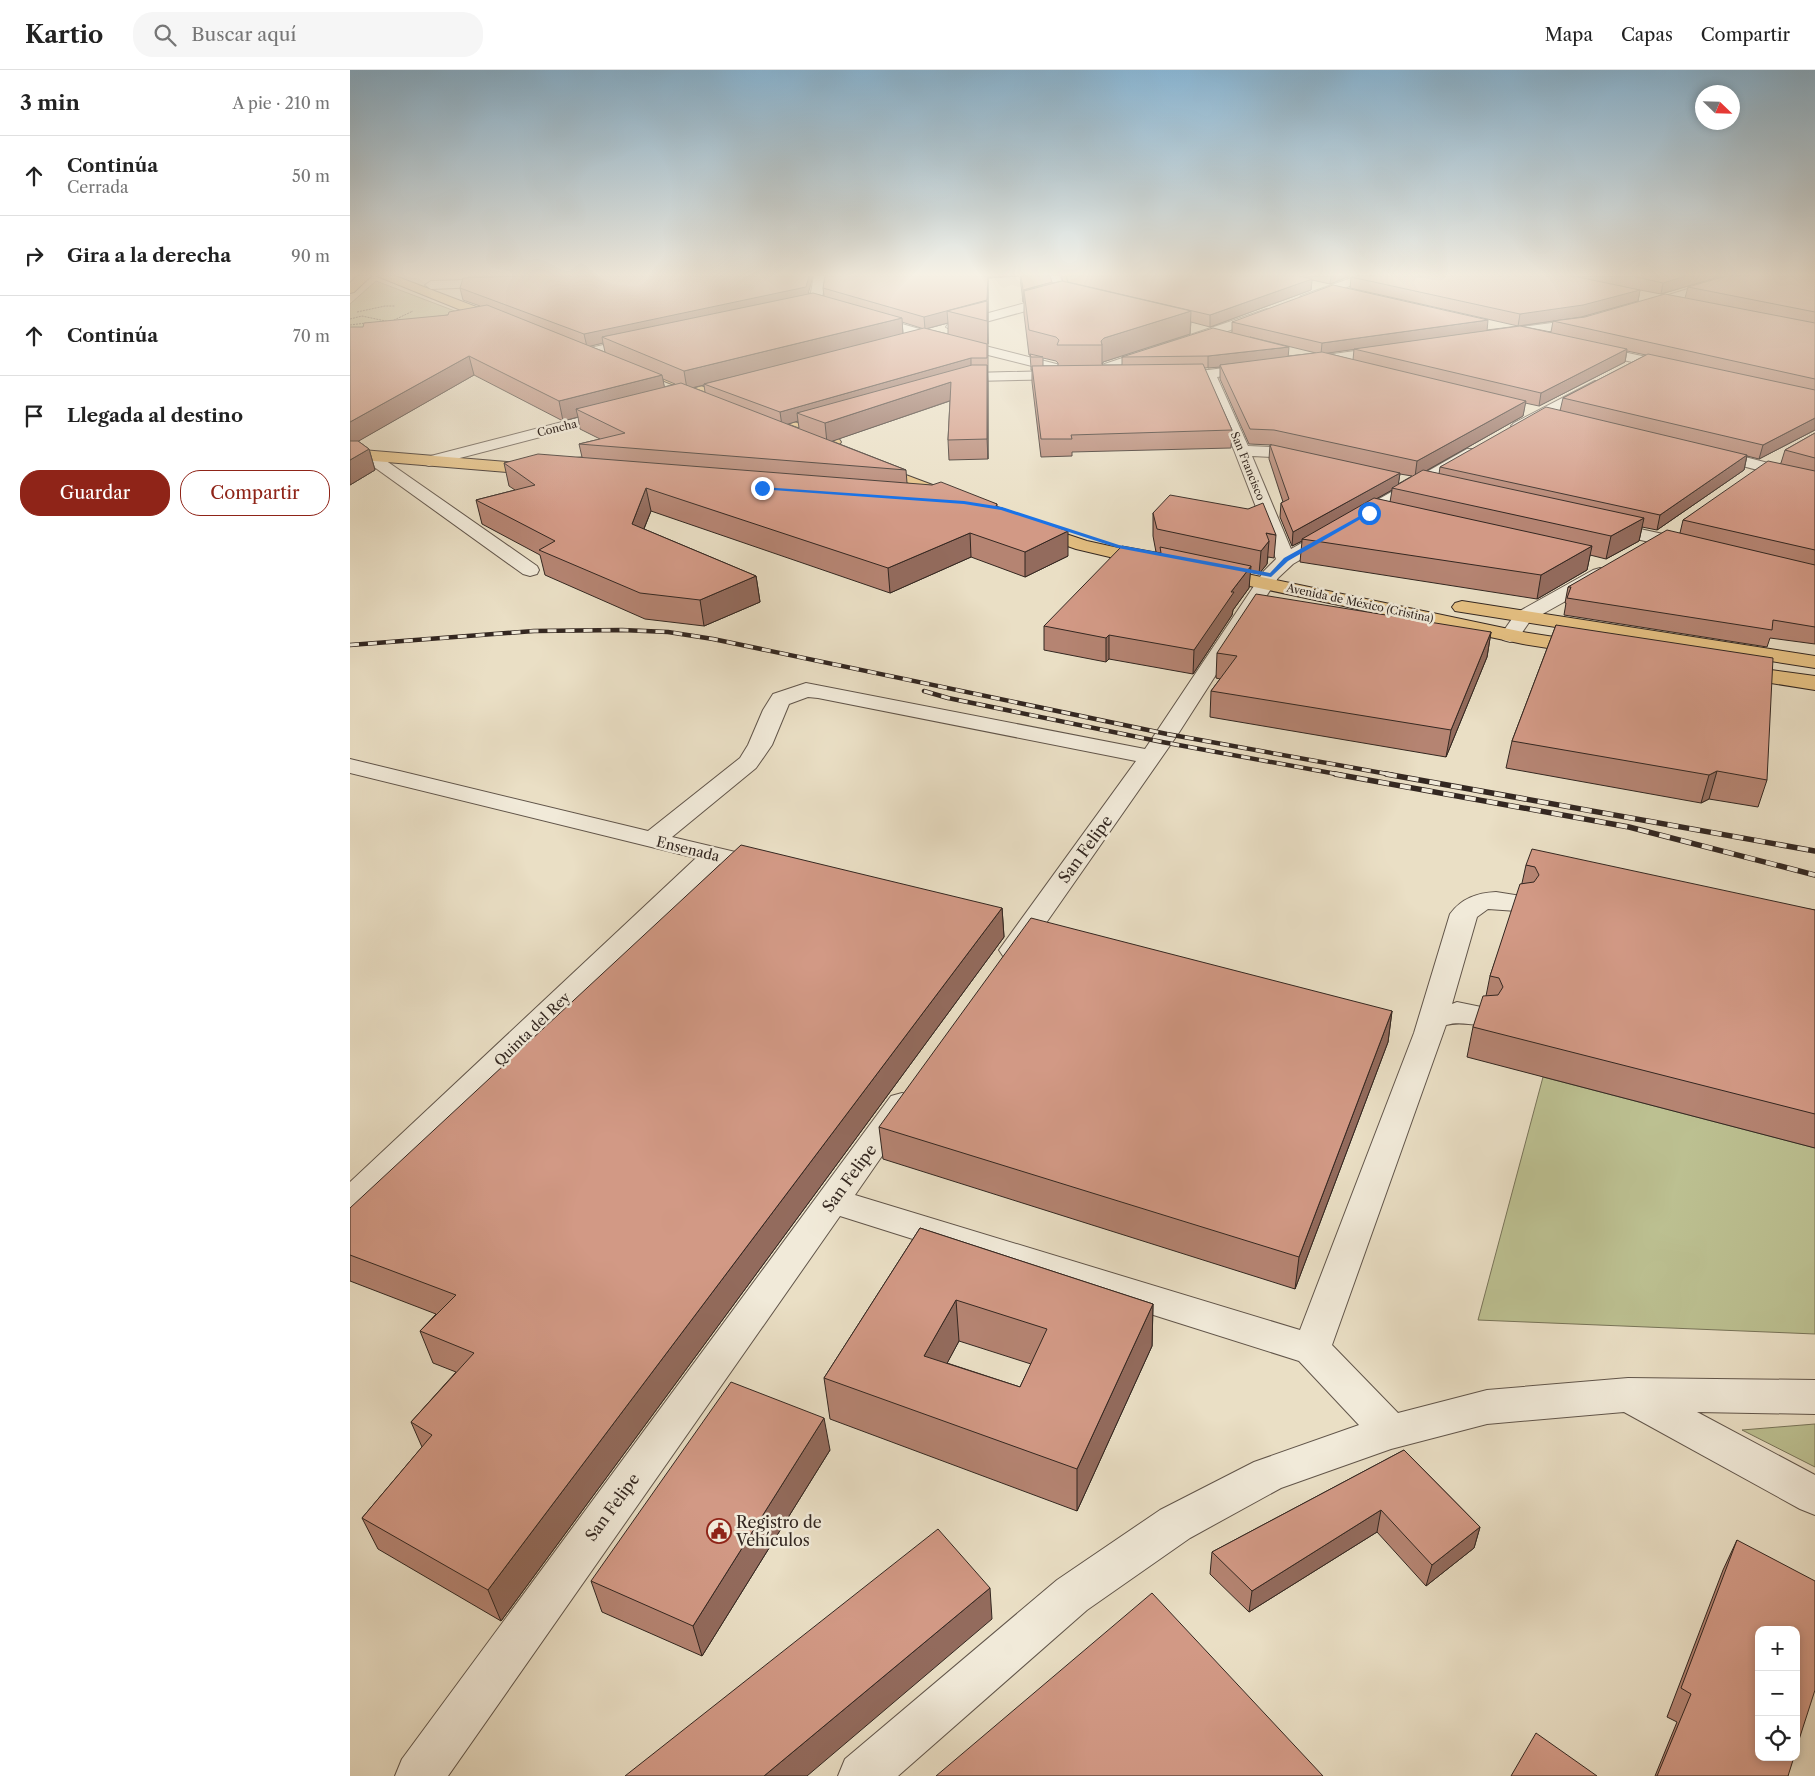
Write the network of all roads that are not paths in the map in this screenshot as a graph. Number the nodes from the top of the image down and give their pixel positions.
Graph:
1 (602, 356) edge
2 (1007, 356) edge
3 (1144, 356) edge
4 (1350, 356) edge
5 (1623, 356) edge
6 (1293, 358) edge
7 (1321, 360) junction
8 (1643, 360) junction
9 (618, 362) edge
10 (1274, 366) edge
11 (1360, 369) edge
12 (1691, 371) edge
13 (1132, 374) edge
14 (1161, 374) edge
15 (1208, 374) junction
16 (1085, 375) junction
17 (722, 386) edge
18 (935, 388) edge
19 (703, 391) junction
20 (680, 397) junction
21 (1523, 408) edge
22 (628, 410) edge
23 (1542, 412) junction
24 (1561, 417) edge
25 (815, 422) edge
26 (796, 427) junction
27 (1508, 432) edge
28 (782, 433) junction
29 (1483, 446) edge
30 (1242, 450) junction
31 (1696, 450) edge
32 (1785, 453) edge
33 (350, 454) edge
34 (852, 455) junction
35 (369, 456) junction
36 (429, 460) junction
37 (1320, 463) edge
38 (1763, 466) junction
39 (561, 471) edge
40 (1747, 477) edge
41 (1387, 479) edge
42 (1815, 480) edge
43 (1416, 485) junction
44 (1435, 490) edge
45 (906, 499) edge
46 (1369, 513) junction
47 (1019, 519) edge
48 (1398, 519) edge
49 (1591, 523) edge
50 (1676, 527) dead end
51 (1660, 538) junction
52 (1708, 550) edge
53 (1635, 553) edge
54 (1168, 560) edge
55 (1582, 561) edge
56 (1197, 566) edge
57 (530, 570) dead end
58 (1274, 572) junction
59 (1523, 618) junction
60 (1510, 636) junction
61 (1601, 650) edge
62 (1815, 662) edge
63 (1718, 668) edge
64 (1815, 683) edge
65 (1150, 757) junction
66 (350, 766) edge
67 (654, 840) junction
68 (715, 855) junction
69 (790, 874) edge
70 (1517, 903) edge
71 (998, 972) edge
72 (1480, 1016) edge
73 (1434, 1019) junction
74 (918, 1082) edge
75 (832, 1201) junction
76 (350, 1202) edge
77 (1312, 1349) junction
78 (1628, 1395) junction
79 (1815, 1397) edge
80 (1391, 1432) junction
81 (1815, 1496) edge
82 (419, 1776) edge
83 (862, 1776) edge

1 - 9 main road
2 - 16 street
3 - 16 street
4 - 7 street
5 - 8 street
6 - 7 street
7 - 11 street
8 - 12 street
8 - 23 street
10 - 15 street
13 - 16 street
14 - 15 street
15 - 30 street, San Francisco
16 - 18 street
17 - 19 street
19 - 20 street
19 - 20 main road
19 - 26 main road
20 - 28 main road
21 - 23 street
22 - 36 street, Concha
23 - 24 street
23 - 27 street
25 - 26 street
26 - 28 street
26 - 34 main road
28 - 34 main road
29 - 43 street
30 - 37 street
30 - 58 street, San Francisco
31 - 38 street
32 - 38 street
33 - 35 main road
34 - 45 main road
35 - 36 main road
35 - 57 street
36 - 39 main road
38 - 40 street
38 - 42 street
41 - 43 street
43 - 44 street
43 - 46 street
46 - 48 street
46 - 58 street
47 - 54 main road
49 - 51 street
50 - 51 street
51 - 52 street
51 - 53 street
55 - 59 street
56 - 58 main road, Avenida de México (Cristina)
58 - 59 main road, Avenida de México (Cristina)
58 - 60 main road, Avenida de México (Cristina)
58 - 65 street, San Felipe
59 - 60 street
59 - 62 main road, Avenida de México (Cristina)
60 - 61 main road, Avenida de México (Cristina)
63 - 64 main road
65 - 67 street
65 - 71 street, San Felipe
66 - 67 street, Ensenada
67 - 68 street, Ensenada
68 - 69 street, Ensenada
68 - 76 street, Quinta del Rey
70 - 73 street
72 - 73 street
73 - 77 street
74 - 75 street, San Felipe
75 - 77 street
75 - 82 street, San Felipe
77 - 80 street
78 - 79 street
78 - 80 street
78 - 81 street
80 - 83 street

